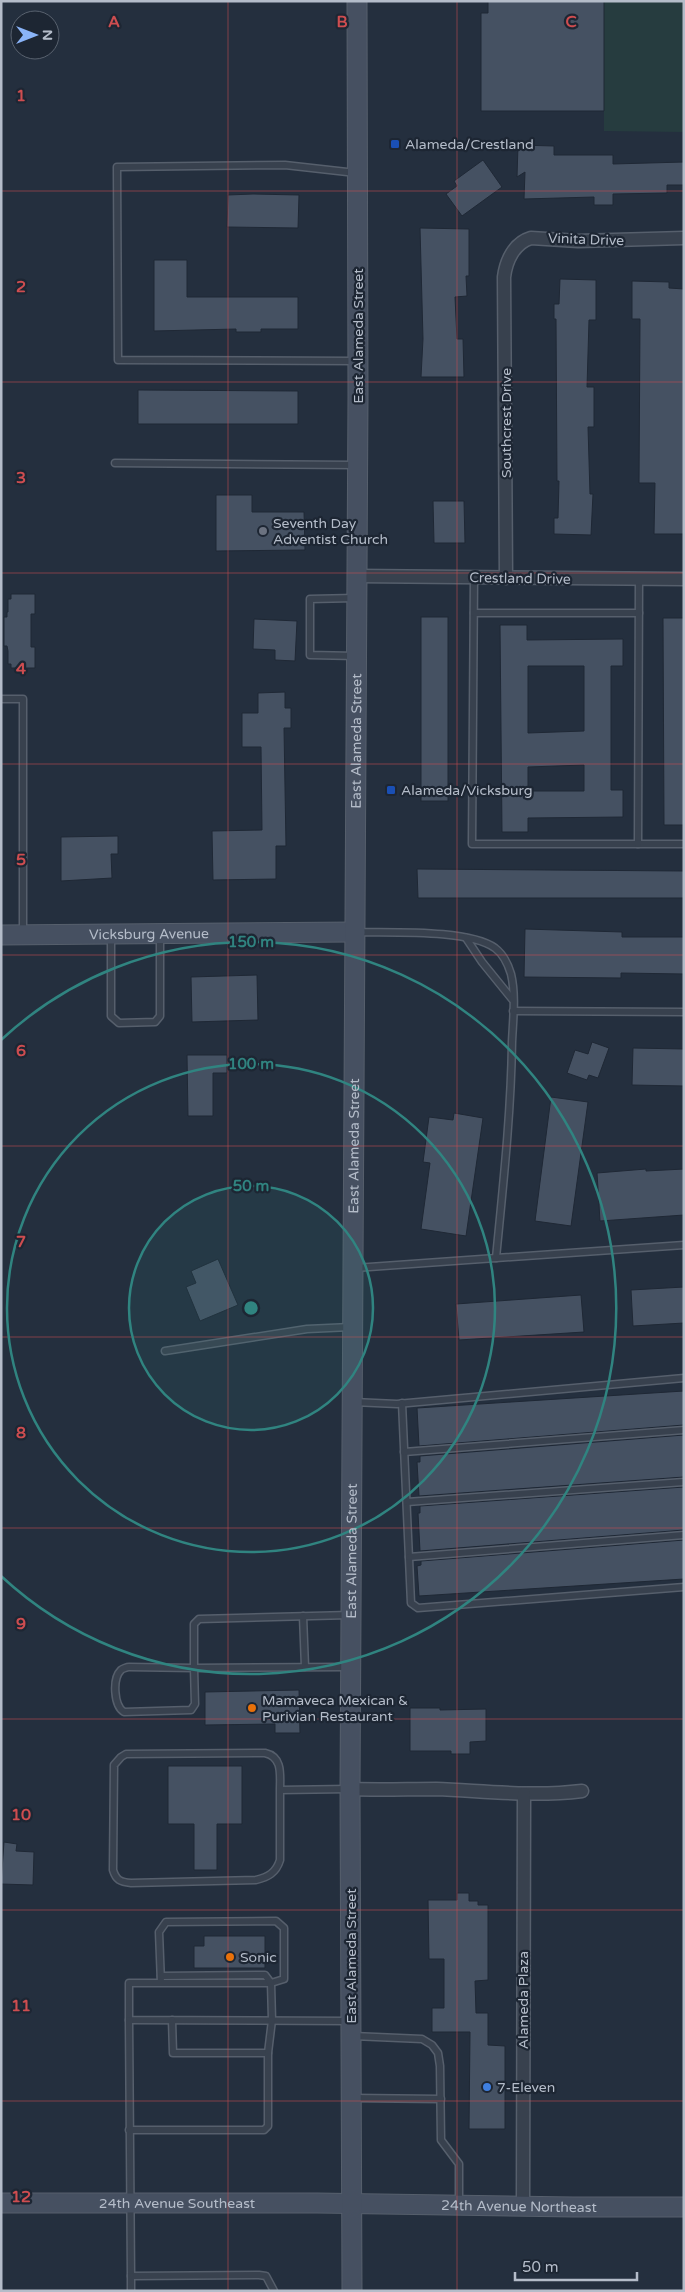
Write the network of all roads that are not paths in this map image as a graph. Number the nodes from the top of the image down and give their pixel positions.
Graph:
1 (358, 1) edge
2 (358, 173) junction
3 (684, 238) edge
4 (505, 268) joint
5 (358, 361) junction
6 (115, 462) dead end
7 (357, 464) junction
8 (357, 576) junction
9 (474, 578) junction
10 (506, 578) junction
11 (639, 579) junction
12 (684, 579) edge
13 (356, 598) junction
14 (474, 613) junction
15 (639, 613) junction
16 (356, 656) junction
17 (1, 699) edge
18 (638, 844) junction
19 (684, 844) edge
20 (355, 932) junction
21 (160, 933) junction
22 (111, 934) junction
23 (1, 935) edge
24 (22, 935) junction
25 (466, 938) junction
26 (513, 1000) junction
27 (513, 1011) junction
28 (684, 1012) edge
29 (684, 1245) edge
30 (496, 1258) junction
31 (352, 1268) junction
32 (352, 1327) junction
33 (166, 1351) dead end
34 (684, 1378) edge
35 (352, 1402) junction
36 (402, 1403) junction
37 (684, 1430) edge
38 (404, 1452) junction
39 (684, 1482) edge
40 (406, 1502) junction
41 (684, 1535) edge
42 (409, 1557) junction
43 (684, 1587) edge
44 (351, 1615) junction
45 (303, 1616) junction
46 (305, 1667) junction
47 (351, 1667) junction
48 (194, 1668) junction
49 (350, 1789) junction
50 (280, 1790) junction
51 (582, 1791) dead end
52 (524, 1794) junction
53 (161, 1979) junction
54 (271, 1983) junction
55 (129, 2020) junction
56 (172, 2020) junction
57 (272, 2020) junction
58 (351, 2029) junction
59 (268, 2053) junction
60 (352, 2098) junction
61 (441, 2099) junction
62 (130, 2130) junction
63 (1, 2203) edge
64 (130, 2204) junction
65 (352, 2204) junction
66 (459, 2206) junction
67 (523, 2206) junction
68 (684, 2207) edge
69 (131, 2276) junction
70 (131, 2291) edge
71 (274, 2291) edge
72 (352, 2291) edge

1 - 2 street, East Alameda Street
2 - 5 street, East Alameda Street
2 - 5 lane
3 - 4 street, Vinita Drive
4 - 10 street, Southcrest Drive
5 - 7 street, East Alameda Street
6 - 7 lane
7 - 8 street, East Alameda Street
8 - 9 street, Crestland Drive
8 - 13 street, East Alameda Street
9 - 10 street, Crestland Drive
9 - 14 lane
10 - 11 street, Crestland Drive
11 - 12 street, Crestland Drive
11 - 15 lane
13 - 16 street, East Alameda Street
13 - 16 lane
14 - 15 lane
14 - 18 lane
15 - 18 lane
16 - 20 street, East Alameda Street
17 - 24 lane
18 - 19 lane
20 - 21 street, Vicksburg Avenue
20 - 25 lane
20 - 31 street, East Alameda Street
21 - 22 street, Vicksburg Avenue
21 - 22 lane
22 - 24 street, Vicksburg Avenue
23 - 24 street, Vicksburg Avenue
25 - 26 lane
25 - 26 lane
26 - 27 lane
27 - 28 lane
27 - 30 lane
29 - 30 lane
30 - 31 lane
31 - 32 street, East Alameda Street
32 - 33 lane
32 - 35 street, East Alameda Street
34 - 36 lane
35 - 36 lane
35 - 44 street, East Alameda Street
36 - 38 lane
37 - 38 lane
38 - 40 lane
39 - 40 lane
40 - 42 lane
41 - 42 lane
42 - 43 lane
44 - 45 lane
44 - 47 street, East Alameda Street
45 - 46 lane
45 - 48 lane
46 - 47 lane
46 - 48 lane
47 - 49 street, East Alameda Street
48 - 48 lane
49 - 50 lane
49 - 52 street
49 - 58 street, East Alameda Street
50 - 50 lane
51 - 52 street
52 - 67 street, Alameda Plaza
53 - 54 lane
53 - 54 lane
53 - 55 lane
54 - 57 lane
55 - 56 lane
55 - 62 lane
56 - 57 lane
56 - 59 lane
57 - 58 lane
57 - 59 lane
58 - 60 street, East Alameda Street
58 - 61 lane
59 - 62 lane
60 - 61 lane
60 - 65 street, East Alameda Street
61 - 66 lane
62 - 64 lane
63 - 64 street, 24th Avenue Southeast
64 - 65 street, 24th Avenue Southeast
64 - 69 lane
65 - 66 street, 24th Avenue Northeast
65 - 72 street, East Alameda Street
66 - 67 street, 24th Avenue Northeast
67 - 68 street, 24th Avenue Northeast
69 - 70 lane
69 - 71 lane

